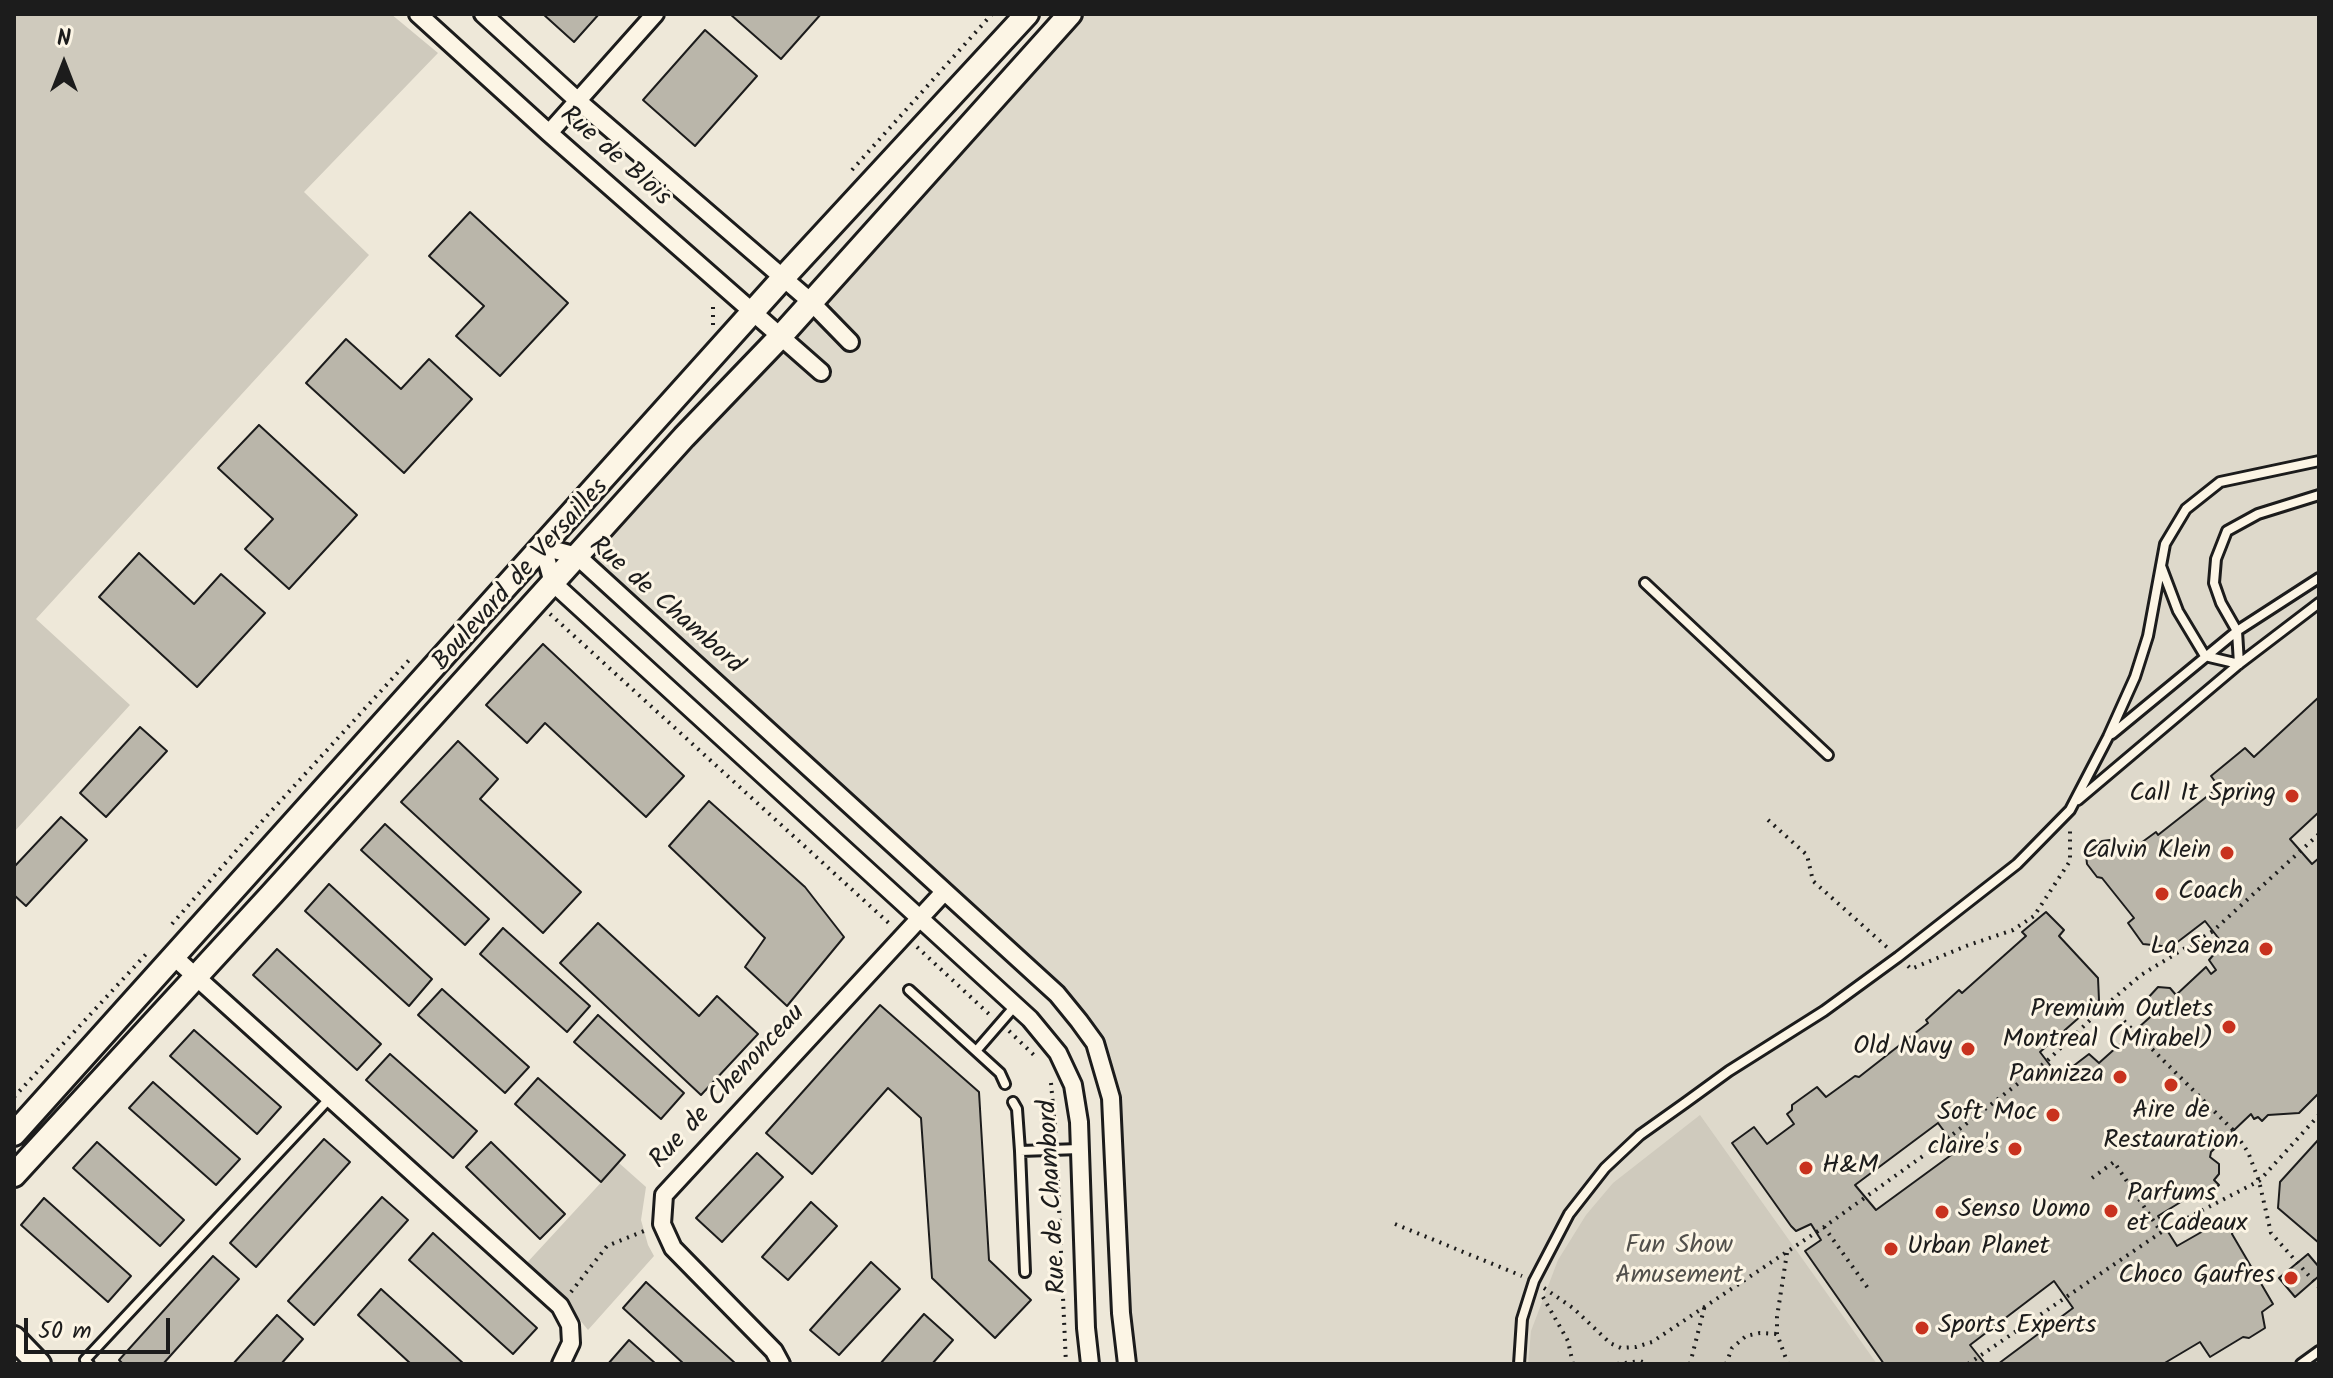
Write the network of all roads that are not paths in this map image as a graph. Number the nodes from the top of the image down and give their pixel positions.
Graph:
1 (418, 14) edge
2 (483, 14) edge
3 (655, 14) edge
4 (1027, 14) edge
5 (1070, 14) edge
6 (577, 100) junction
7 (549, 133) junction
8 (783, 278) junction
9 (810, 301) junction
10 (753, 312) junction
11 (781, 336) junction
12 (850, 342) dead end
13 (821, 372) dead end
14 (2319, 461) edge
15 (2319, 495) edge
16 (543, 547) junction
17 (577, 556) junction
18 (2160, 566) junction
19 (2319, 578) edge
20 (553, 583) junction
21 (1645, 583) dead end
22 (2319, 603) edge
23 (2237, 631) junction
24 (2205, 656) junction
25 (2239, 664) junction
26 (2108, 737) junction
27 (1828, 755) dead end
28 (2073, 806) junction
29 (944, 892) junction
30 (917, 918) junction
31 (173, 956) junction
32 (196, 976) junction
33 (909, 990) dead end
34 (1015, 1006) junction
35 (976, 1051) junction
36 (1005, 1084) dead end
37 (330, 1098) junction
38 (1013, 1102) dead end
39 (14, 1134) edge
40 (1080, 1149) junction
41 (1020, 1151) junction
42 (14, 1175) edge
43 (1025, 1272) dead end
44 (14, 1338) edge
45 (2319, 1351) edge
46 (39, 1364) edge
47 (89, 1364) edge
48 (561, 1364) edge
49 (781, 1364) edge
50 (1090, 1364) edge
51 (1127, 1364) edge
52 (1519, 1364) edge
53 (2301, 1364) edge

1 - 7 street, Rue de Blois
2 - 6 street, Rue de Blois
3 - 6 street
4 - 8 street, Boulevard de Versailles
5 - 9 street, Boulevard de Versailles
6 - 7 street
6 - 8 street, Rue de Blois
7 - 10 street, Rue de Blois
8 - 9 street, Rue de Blois
8 - 10 street, Boulevard de Versailles
9 - 11 street, Boulevard de Versailles
9 - 12 street, Rue de Blois
10 - 11 street, Rue de Blois
10 - 16 street, Boulevard de Versailles
11 - 13 street, Rue de Blois
11 - 17 street, Boulevard de Versailles
14 - 18 lane
15 - 23 lane
16 - 17 street, Rue de Chambord
16 - 20 street, Rue de Chambord
16 - 31 street, Boulevard de Versailles
17 - 20 street, Boulevard de Versailles
17 - 29 street, Rue de Chambord
18 - 24 lane
18 - 26 lane
19 - 23 lane
20 - 30 street, Rue de Chambord
20 - 32 street, Boulevard de Versailles
21 - 27 lane
22 - 25 lane
23 - 24 lane
23 - 25 lane
24 - 25 lane
24 - 26 lane
25 - 28 lane
26 - 28 lane
28 - 52 lane
29 - 30 street, Rue de Chenonceau
29 - 51 street, Rue de Chambord
30 - 34 street, Rue de Chambord
30 - 49 street, Rue de Chenonceau
31 - 32 street
31 - 39 street, Boulevard de Versailles
32 - 37 street
32 - 42 street, Boulevard de Versailles
33 - 35 lane
34 - 35 lane
34 - 40 street, Rue de Chambord
35 - 36 lane
37 - 47 lane
37 - 48 street
38 - 41 lane
40 - 41 lane
40 - 50 street, Rue de Chambord
41 - 43 lane
44 - 46 street
45 - 53 lane

